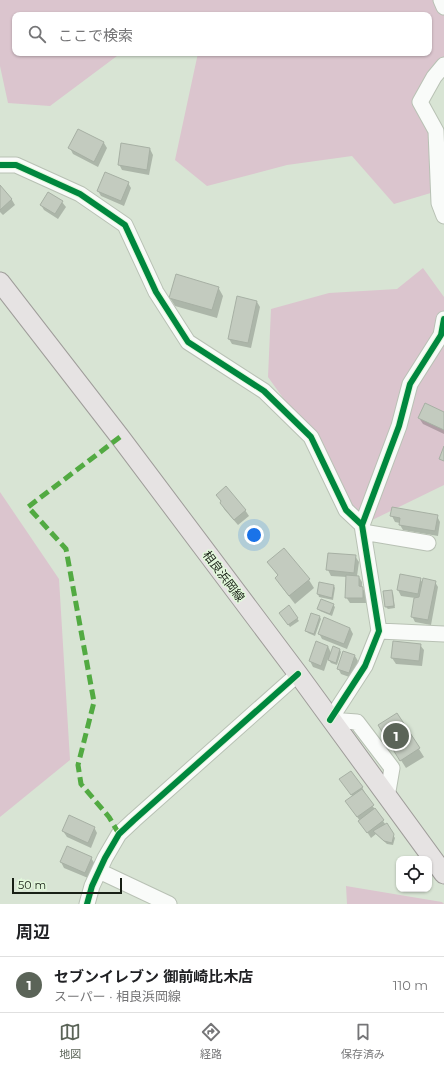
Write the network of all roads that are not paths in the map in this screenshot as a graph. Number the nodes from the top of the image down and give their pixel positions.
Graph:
1 (441, 0) edge
2 (444, 7) edge
3 (444, 65) edge
4 (0, 165) edge
5 (442, 204) edge
6 (0, 282) edge
7 (444, 319) edge
8 (362, 528) junction
9 (428, 543) dead end
10 (378, 631) junction
11 (444, 634) edge
12 (298, 674) junction
13 (330, 720) junction
14 (99, 871) junction
15 (444, 874) edge
16 (87, 904) edge
17 (169, 904) edge

1 - 2 street
3 - 5 street
4 - 8 street
6 - 12 main road, 相良浜岡線
7 - 8 street
8 - 9 street
8 - 10 street
10 - 11 street
10 - 13 street
12 - 13 main road, 相良浜岡線
12 - 14 street
13 - 15 main road, 相良浜岡線
14 - 16 street
14 - 17 street

